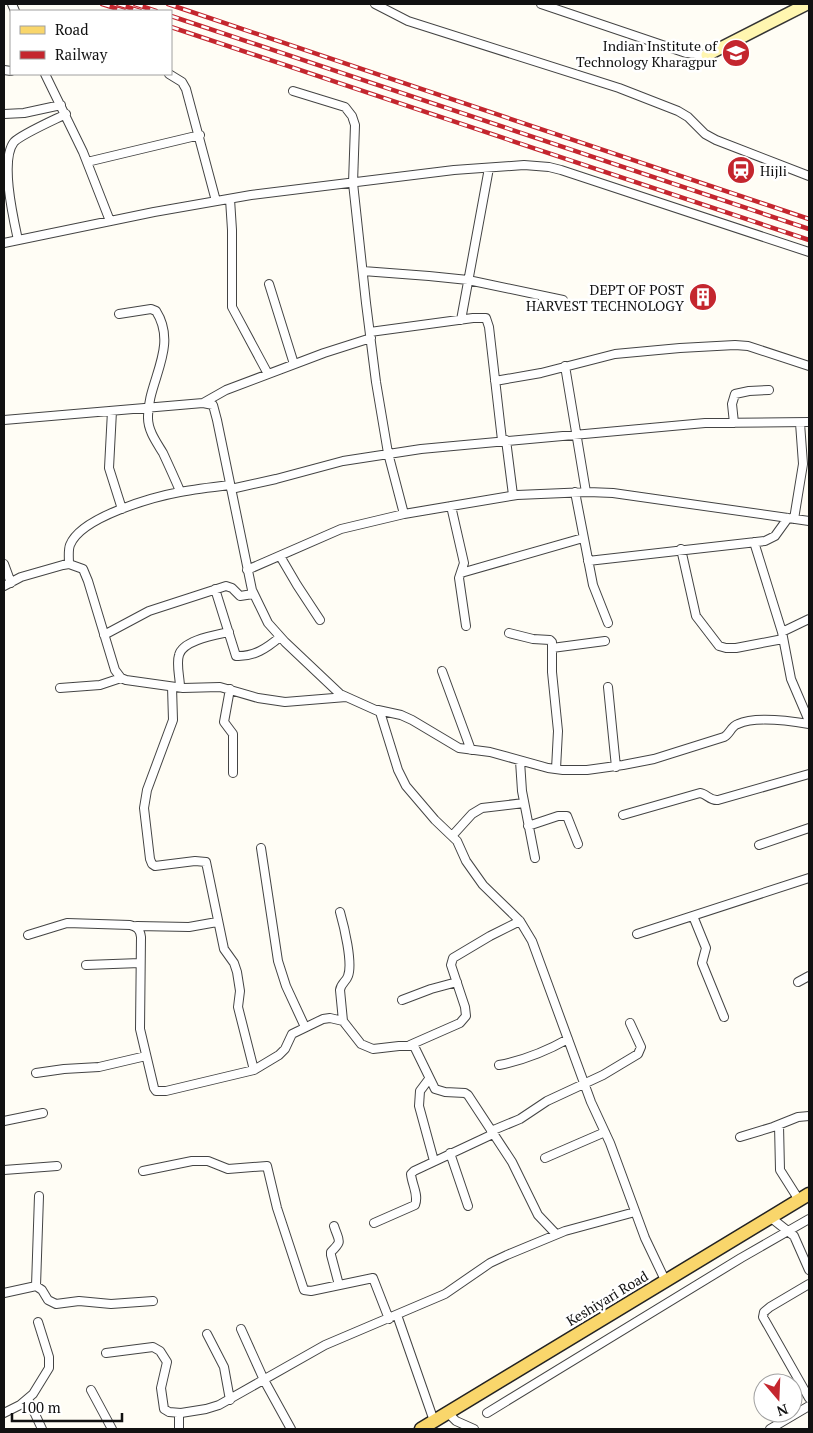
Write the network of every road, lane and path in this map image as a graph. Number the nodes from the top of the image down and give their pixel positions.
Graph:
1 (375, 4) edge
2 (541, 4) edge
3 (807, 4) edge
4 (707, 55) joint
5 (44, 75) edge
6 (170, 75) edge
7 (293, 91) dead end
8 (61, 105) junction
9 (4, 114) edge
10 (66, 114) junction
11 (200, 135) junction
12 (6, 154) edge
13 (87, 162) junction
14 (489, 168) junction
15 (809, 176) edge
16 (353, 183) junction
17 (230, 199) junction
18 (216, 201) junction
19 (110, 221) junction
20 (18, 240) junction
21 (4, 243) edge
22 (809, 252) edge
23 (363, 271) junction
24 (468, 280) junction
25 (269, 284) dead end
26 (563, 300) dead end
27 (119, 314) dead end
28 (460, 320) junction
29 (370, 335) junction
30 (294, 364) junction
31 (565, 366) junction
32 (809, 366) edge
33 (268, 374) junction
34 (495, 382) junction
35 (769, 390) dead end
36 (204, 403) junction
37 (148, 408) junction
38 (112, 411) junction
39 (4, 420) edge
40 (809, 422) edge
41 (734, 423) junction
42 (800, 423) junction
43 (576, 433) junction
44 (504, 440) junction
45 (388, 453) junction
46 (230, 487) junction
47 (180, 492) junction
48 (575, 492) junction
49 (586, 492) junction
50 (514, 495) junction
51 (451, 506) junction
52 (122, 509) junction
53 (404, 514) junction
54 (791, 518) junction
55 (809, 521) edge
56 (583, 538) junction
57 (754, 542) junction
58 (681, 549) junction
59 (280, 556) junction
60 (588, 561) junction
61 (4, 564) edge
62 (69, 564) junction
63 (247, 570) junction
64 (461, 573) junction
65 (7, 585) edge
66 (215, 589) junction
67 (253, 594) junction
68 (809, 619) edge
69 (320, 620) dead end
70 (608, 623) dead end
71 (466, 626) dead end
72 (229, 632) junction
73 (509, 633) dead end
74 (104, 635) junction
75 (783, 635) junction
76 (280, 637) junction
77 (605, 641) dead end
78 (552, 648) junction
79 (442, 670) dead end
80 (121, 678) junction
81 (176, 687) junction
82 (608, 687) dead end
83 (60, 688) dead end
84 (230, 689) junction
85 (346, 697) junction
86 (378, 710) junction
87 (809, 723) edge
88 (471, 750) junction
89 (520, 761) junction
90 (616, 767) junction
91 (556, 769) junction
92 (233, 773) dead end
93 (809, 774) edge
94 (524, 802) junction
95 (624, 815) dead end
96 (528, 826) junction
97 (809, 828) edge
98 (452, 836) junction
99 (578, 844) dead end
100 (759, 845) dead end
101 (261, 848) dead end
102 (535, 858) dead end
103 (809, 878) edge
104 (340, 912) dead end
105 (693, 916) junction
106 (520, 921) junction
107 (218, 922) junction
108 (137, 926) junction
109 (637, 934) dead end
110 (28, 935) dead end
111 (140, 963) junction
112 (86, 965) dead end
113 (809, 976) edge
114 (457, 982) junction
115 (798, 982) dead end
116 (402, 1000) dead end
117 (724, 1017) dead end
118 (342, 1021) junction
119 (630, 1023) dead end
120 (304, 1027) junction
121 (568, 1039) junction
122 (410, 1046) junction
123 (146, 1056) junction
124 (500, 1065) dead end
125 (254, 1070) junction
126 (36, 1073) dead end
127 (429, 1079) junction
128 (584, 1084) junction
129 (43, 1113) dead end
130 (809, 1116) edge
131 (4, 1121) edge
132 (779, 1124) junction
133 (605, 1132) junction
134 (492, 1133) junction
135 (740, 1136) dead end
136 (450, 1153) junction
137 (546, 1158) dead end
138 (434, 1161) junction
139 (57, 1166) dead end
140 (4, 1170) edge
141 (143, 1171) dead end
142 (39, 1196) dead end
143 (804, 1197) edge
144 (468, 1206) dead end
145 (635, 1212) junction
146 (770, 1217) junction
147 (809, 1218) edge
148 (374, 1223) dead end
149 (334, 1226) dead end
150 (788, 1231) junction
151 (556, 1234) junction
152 (809, 1270) edge
153 (665, 1280) junction
154 (809, 1284) edge
155 (339, 1285) junction
156 (36, 1286) junction
157 (4, 1293) edge
158 (153, 1301) dead end
159 (397, 1315) junction
160 (389, 1319) junction
161 (38, 1322) dead end
162 (241, 1329) dead end
163 (207, 1334) dead end
164 (106, 1353) dead end
165 (264, 1380) junction
166 (91, 1390) dead end
167 (809, 1398) edge
168 (28, 1399) junction
169 (230, 1400) junction
170 (809, 1406) edge
171 (4, 1412) edge
172 (487, 1412) dead end
173 (181, 1413) junction
174 (448, 1413) junction
175 (434, 1421) junction
176 (42, 1429) edge
177 (112, 1429) edge
178 (179, 1429) edge
179 (291, 1429) edge
180 (420, 1429) edge
181 (474, 1429) edge
182 (770, 1429) edge

1 - 15 street
2 - 4 street
3 - 4 street
5 - 8 street
6 - 11 street
7 - 16 street
8 - 9 street
8 - 10 street
10 - 12 street
10 - 13 street
11 - 13 street
11 - 18 street
12 - 20 street
13 - 19 street
14 - 16 street
14 - 22 street
14 - 24 street
16 - 17 street
16 - 23 street
17 - 18 street
17 - 33 street
18 - 19 street
19 - 20 street
20 - 21 street
23 - 24 street
23 - 29 street
24 - 26 street
24 - 28 street
25 - 30 street
27 - 37 street
28 - 29 street
28 - 34 street
29 - 30 street
29 - 45 street
30 - 33 street
31 - 32 street
31 - 34 street
31 - 43 street
33 - 36 street
34 - 44 street
35 - 41 street
36 - 37 street
36 - 46 street
37 - 38 street
37 - 47 street
38 - 39 street
38 - 52 street
40 - 42 street
41 - 42 street
41 - 43 street
42 - 54 street
43 - 44 street
43 - 49 street
44 - 45 street
44 - 50 street
45 - 46 street
45 - 53 street
46 - 47 street
46 - 63 street
47 - 52 street
48 - 49 street
48 - 50 street
48 - 56 street
49 - 54 street
50 - 51 street
51 - 53 street
51 - 64 street
52 - 62 street
53 - 59 street
54 - 55 street
54 - 57 street
56 - 60 street
56 - 64 street
57 - 58 street
57 - 75 street
58 - 60 street
58 - 75 street
59 - 63 street
59 - 69 street
60 - 70 street
61 - 65 street
62 - 65 street
62 - 74 street
63 - 67 street
64 - 71 street
66 - 67 street
66 - 72 street
66 - 74 street
67 - 76 street
68 - 75 street
72 - 76 street
72 - 81 street
73 - 78 street
74 - 80 street
75 - 87 street
76 - 85 street
77 - 78 street
78 - 91 street
79 - 88 street
80 - 81 street
80 - 83 street
81 - 84 street
81 - 107 street
82 - 90 street
84 - 85 street
84 - 92 street
85 - 86 street
86 - 88 street
86 - 98 street
87 - 90 street
88 - 89 street
89 - 91 street
89 - 94 street
90 - 91 street
93 - 95 street
94 - 96 street
94 - 98 street
96 - 99 street
96 - 102 street
97 - 100 street
98 - 106 street
101 - 120 street
103 - 105 street
104 - 118 street
105 - 109 street
105 - 117 street
106 - 114 street
106 - 121 street
107 - 108 street
107 - 125 street
108 - 110 street
108 - 111 street
111 - 112 street
111 - 123 street
113 - 115 street
114 - 116 street
114 - 122 street
118 - 120 street
118 - 122 street
119 - 128 street
120 - 125 street
121 - 124 street
121 - 128 street
122 - 127 street
123 - 125 street
123 - 126 street
127 - 134 street
127 - 138 street
128 - 133 street
128 - 134 street
129 - 131 street
130 - 132 street
132 - 135 street
132 - 143 street
133 - 137 street
133 - 145 street
134 - 136 street
134 - 151 street
136 - 138 street
136 - 144 street
138 - 148 street
139 - 140 street
141 - 155 street
142 - 156 street
143 - 146 main road, Keshiyari Road
145 - 151 street
145 - 153 street
146 - 150 street
146 - 153 main road, Keshiyari Road
147 - 150 street
149 - 155 street
150 - 152 street
150 - 172 street
151 - 159 street
153 - 174 main road, Keshiyari Road
154 - 167 street
155 - 160 street
156 - 157 street
156 - 158 street
159 - 160 street
159 - 175 street
160 - 165 street
161 - 168 street
162 - 165 street
163 - 169 street
164 - 173 street
165 - 169 street
165 - 179 street
166 - 177 street
168 - 171 street
168 - 176 street
169 - 173 street
170 - 182 street
173 - 178 street
174 - 175 main road, Keshiyari Road
174 - 181 street
175 - 180 main road, Keshiyari Road

